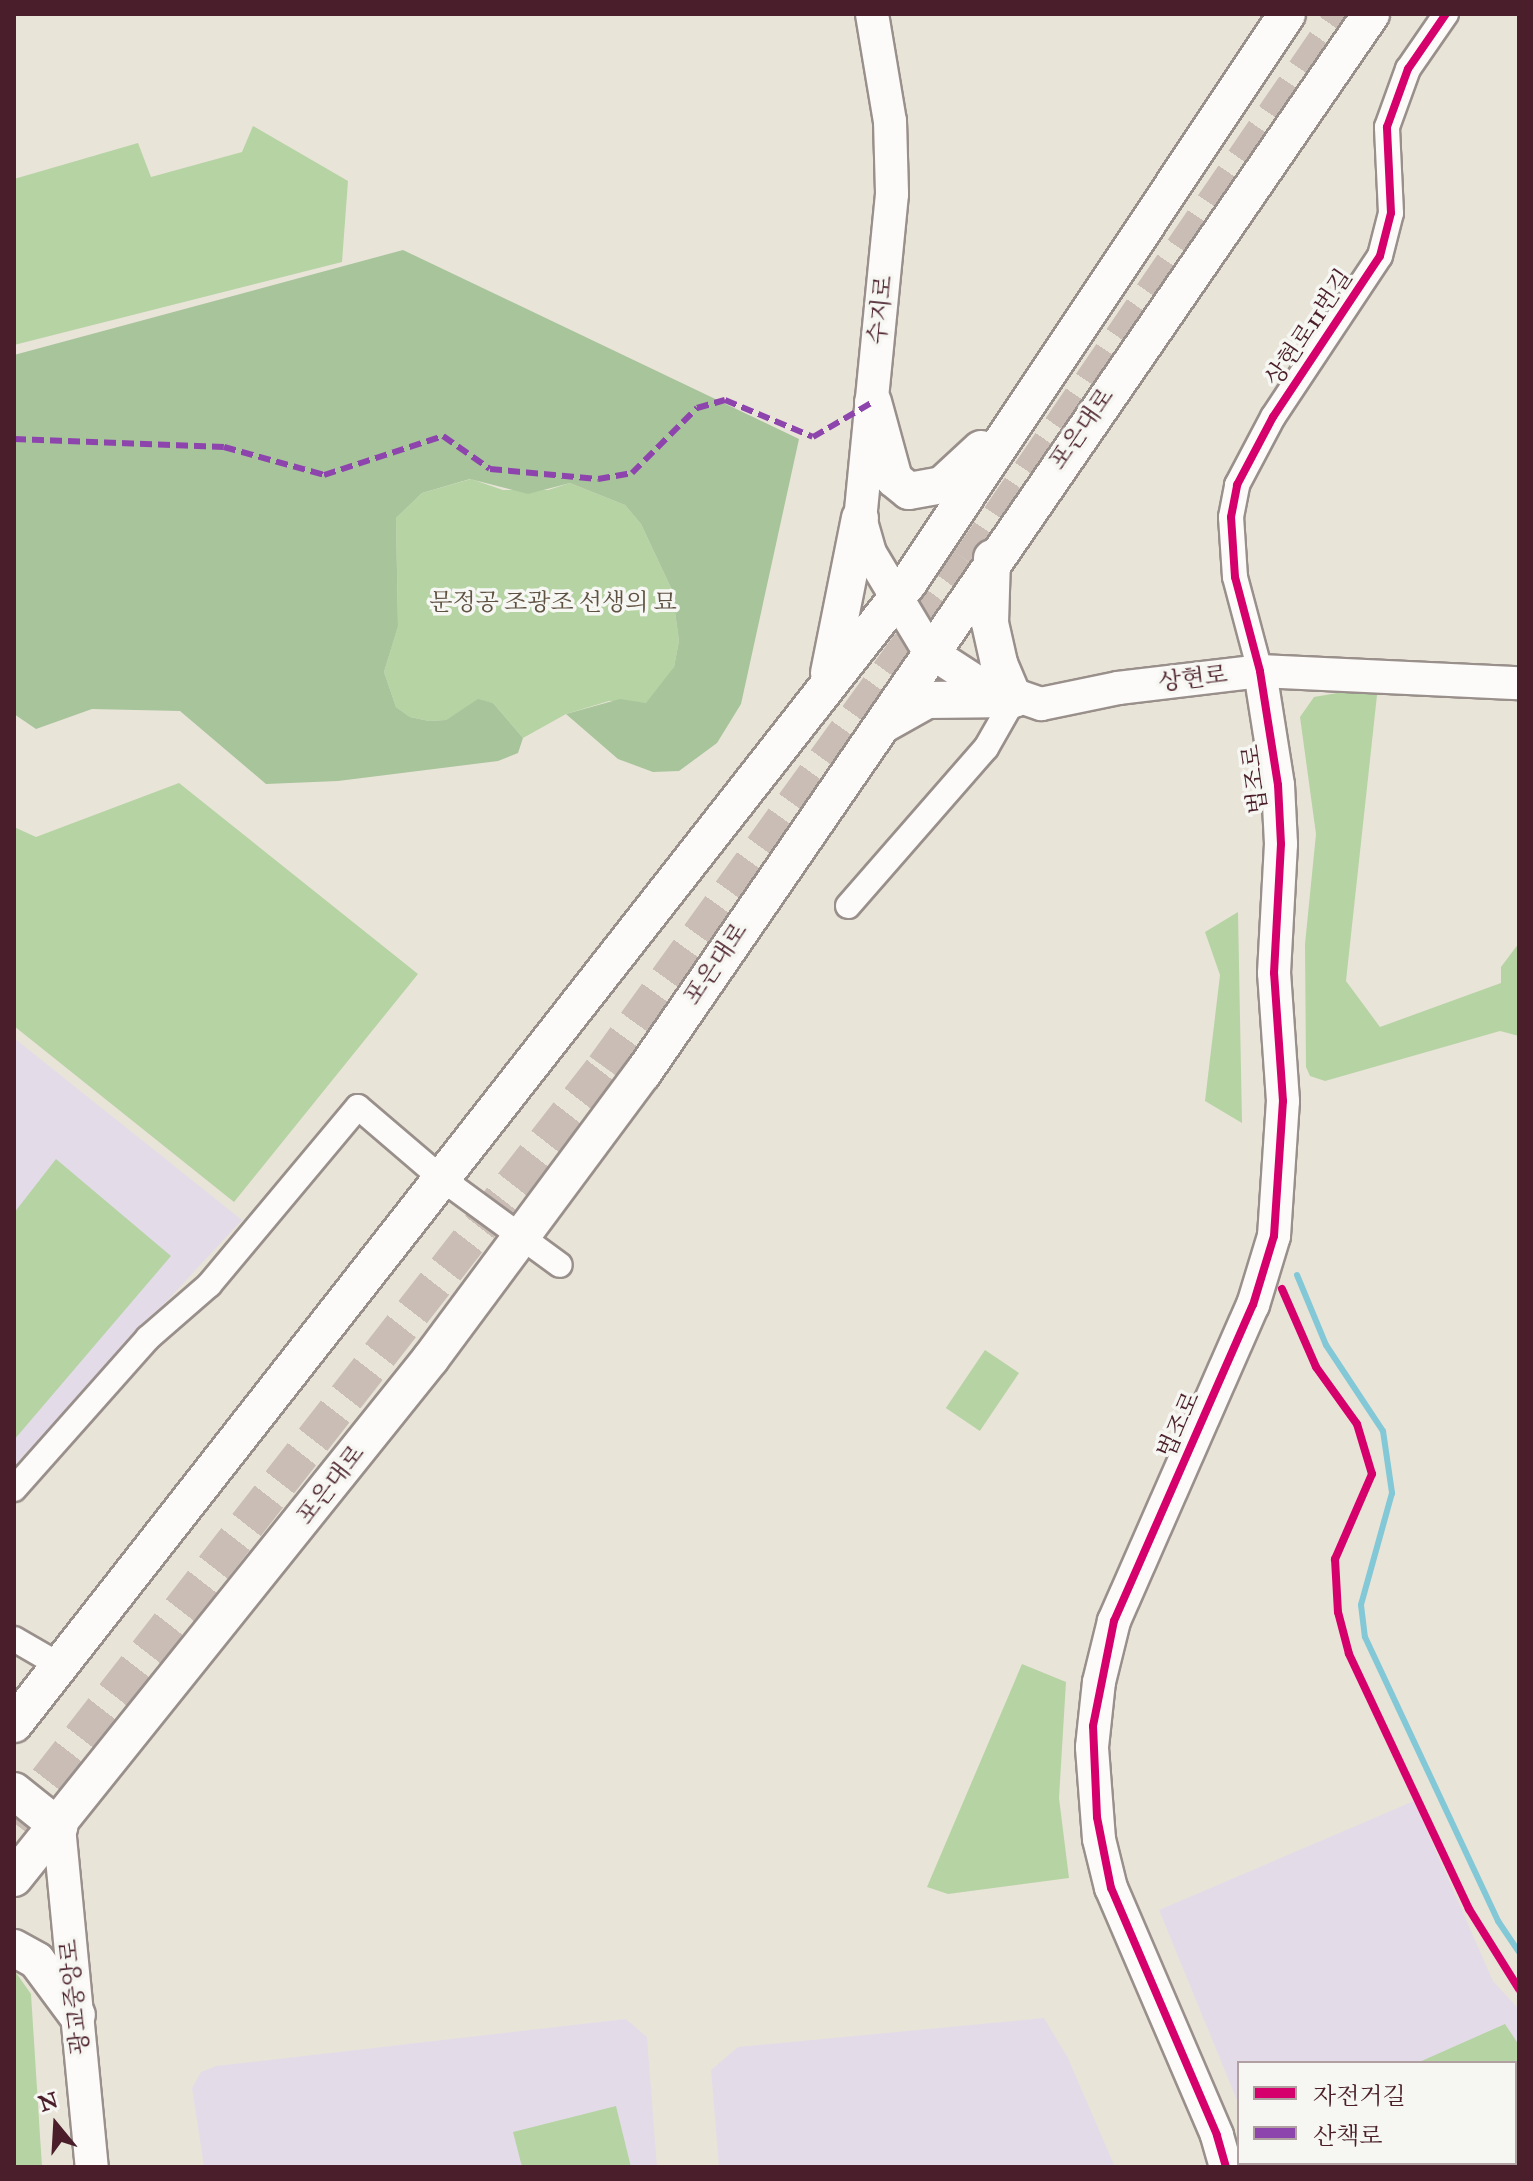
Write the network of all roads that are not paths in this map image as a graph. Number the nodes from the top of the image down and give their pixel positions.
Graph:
1 (872, 14) edge
2 (1287, 14) edge
3 (1371, 14) edge
4 (1446, 14) edge
5 (873, 402) junction
6 (1016, 421) junction
7 (860, 518) junction
8 (992, 558) junction
9 (894, 599) junction
10 (929, 651) junction
11 (1260, 671) junction
12 (1519, 683) edge
13 (825, 686) junction
14 (1014, 699) junction
15 (879, 727) junction
16 (848, 906) dead end
17 (441, 1178) junction
18 (522, 1237) junction
19 (560, 1265) dead end
20 (14, 1489) edge
21 (14, 1639) edge
22 (59, 1665) junction
23 (14, 1724) edge
24 (14, 1791) edge
25 (59, 1827) junction
26 (14, 1878) edge
27 (14, 1948) edge
28 (77, 2015) junction
29 (92, 2167) edge
30 (1226, 2167) edge

1 - 5 street, 수지로
2 - 6 main road
3 - 8 main road, 포은대로
4 - 11 street, 상현로11번길
5 - 6 main road
5 - 7 street, 수지로
6 - 9 main road
7 - 9 street, 수지로
7 - 13 main road
8 - 10 main road, 포은대로
8 - 14 main road
9 - 10 street, 수지로
9 - 13 main road
10 - 14 street, 상현로
10 - 15 main road, 포은대로
11 - 12 street, 상현로
11 - 14 street, 상현로
11 - 30 street, 법조로
13 - 17 main road
14 - 15 main road
14 - 16 street
15 - 18 main road, 포은대로
17 - 18 street
17 - 20 street
17 - 22 main road
18 - 19 street
18 - 25 main road, 포은대로
21 - 22 street
22 - 23 main road
24 - 25 main road
25 - 26 main road, 포은대로
25 - 28 street, 광교중앙로
27 - 28 main road
28 - 29 street, 광교중앙로

